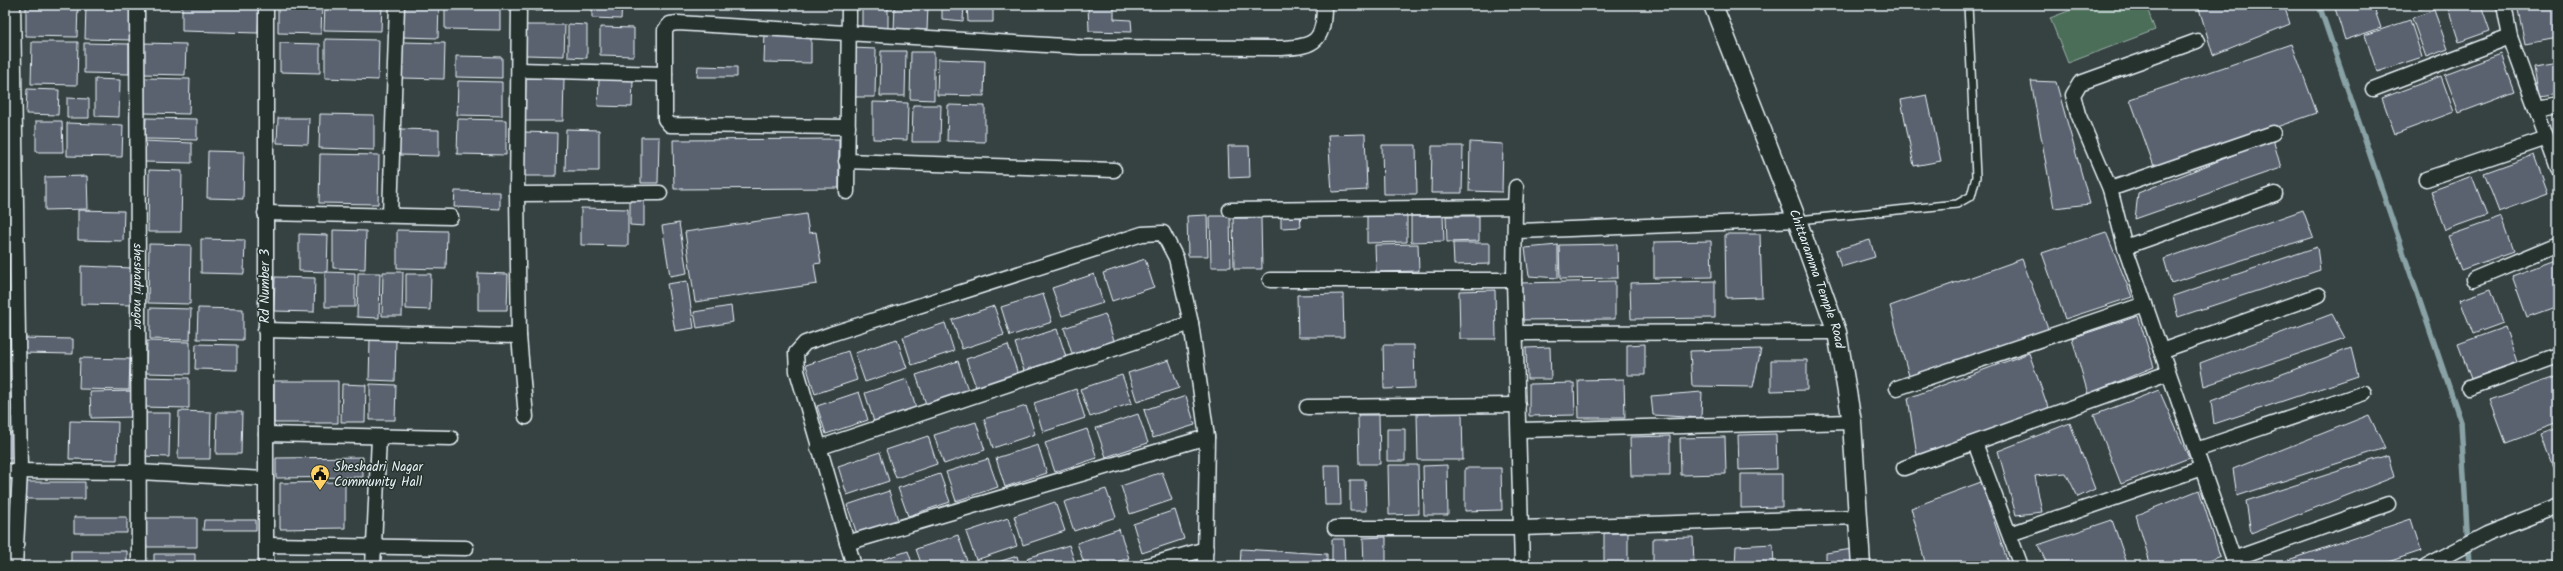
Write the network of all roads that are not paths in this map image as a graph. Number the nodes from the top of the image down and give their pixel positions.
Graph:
1 (13, 5) edge
2 (137, 5) edge
3 (266, 5) edge
4 (397, 5) edge
5 (519, 5) edge
6 (849, 5) edge
7 (1324, 5) edge
8 (1712, 5) edge
9 (1968, 5) edge
10 (2504, 5) edge
11 (848, 32) junction
12 (2510, 37) junction
13 (2197, 41) dead end
14 (519, 70) junction
15 (665, 74) junction
16 (2373, 89) dead end
17 (2558, 105) edge
18 (2536, 109) junction
19 (848, 127) junction
20 (2273, 134) dead end
21 (2547, 138) junction
22 (846, 162) junction
23 (2558, 169) edge
24 (1114, 170) dead end
25 (2426, 179) dead end
26 (1516, 187) dead end
27 (2110, 189) junction
28 (847, 192) dead end
29 (660, 193) dead end
30 (517, 194) junction
31 (2275, 194) dead end
32 (1515, 207) junction
33 (1230, 210) dead end
34 (265, 214) junction
35 (390, 215) junction
36 (451, 217) dead end
37 (1797, 220) junction
38 (1516, 231) junction
39 (2558, 244) edge
40 (2125, 247) junction
41 (2474, 279) dead end
42 (1270, 280) dead end
43 (1514, 280) junction
44 (2319, 295) dead end
45 (2145, 304) junction
46 (1191, 323) junction
47 (265, 330) junction
48 (1837, 332) junction
49 (1517, 333) junction
50 (519, 336) junction
51 (2161, 351) junction
52 (2558, 356) edge
53 (2168, 373) junction
54 (1897, 388) dead end
55 (2469, 388) dead end
56 (2364, 393) dead end
57 (1518, 404) junction
58 (1307, 407) dead end
59 (526, 417) dead end
60 (1852, 422) junction
61 (1520, 430) junction
62 (266, 434) junction
63 (1207, 437) junction
64 (379, 438) junction
65 (451, 438) dead end
66 (1974, 443) junction
67 (818, 448) junction
68 (2196, 450) junction
69 (1904, 468) dead end
70 (2202, 468) junction
71 (5, 471) edge
72 (20, 471) junction
73 (139, 472) junction
74 (266, 479) junction
75 (2388, 504) dead end
76 (2558, 506) edge
77 (1859, 517) junction
78 (1335, 528) dead end
79 (1521, 528) junction
80 (2010, 534) junction
81 (847, 543) junction
82 (266, 545) junction
83 (374, 548) junction
84 (466, 548) dead end
85 (1206, 549) junction
86 (2234, 562) edge
87 (15, 566) edge
88 (139, 566) edge
89 (266, 566) edge
90 (373, 566) edge
91 (854, 566) edge
92 (1146, 566) edge
93 (1205, 566) edge
94 (1522, 566) edge
95 (1861, 566) edge
96 (2021, 566) edge
97 (2426, 566) edge

1 - 72 street
2 - 73 street, sheshadri nagar
3 - 34 street, Rd Number 3
4 - 35 street
5 - 14 street
6 - 11 street
7 - 11 street
8 - 37 street, Chittaramma Temple Road
9 - 37 lane
10 - 12 street
11 - 15 street
11 - 19 street
12 - 16 street
12 - 18 street
13 - 27 street
14 - 15 street
14 - 30 street
15 - 19 street
17 - 18 street
18 - 21 street
19 - 22 street
20 - 27 street
21 - 23 street
21 - 25 street
22 - 24 street
22 - 28 street
26 - 32 street
27 - 40 street
29 - 30 street
30 - 50 street
31 - 40 street
32 - 33 street
32 - 38 street
34 - 35 street
34 - 47 street, Rd Number 3
35 - 36 street
37 - 38 street
37 - 48 street, Chittaramma Temple Road
38 - 43 street
39 - 41 street
40 - 45 street
42 - 43 street
43 - 49 street
44 - 51 street
45 - 51 street
45 - 54 street
46 - 63 street
46 - 67 street
46 - 67 street
47 - 50 street
47 - 62 street, Rd Number 3
48 - 49 street
48 - 60 street, Chittaramma Temple Road
49 - 57 street
50 - 59 street
51 - 53 street
52 - 55 street
53 - 66 street
53 - 68 street
56 - 68 street
57 - 58 street
57 - 61 street
60 - 61 street
60 - 77 street, Chittaramma Temple Road
61 - 79 street
62 - 64 street
62 - 74 street, Rd Number 3
63 - 81 street
63 - 85 street
64 - 65 street
64 - 83 street
66 - 69 street
66 - 80 street
67 - 81 street
68 - 70 street
70 - 80 street
70 - 86 street
71 - 72 street
72 - 73 street
72 - 87 street
73 - 74 street
73 - 88 street, sheshadri nagar
74 - 82 street, Rd Number 3
75 - 86 street
76 - 97 street
77 - 79 street
77 - 95 street, Chittaramma Temple Road
78 - 79 street
79 - 94 street
80 - 96 street
81 - 91 street
82 - 83 street
82 - 89 street, Rd Number 3
83 - 84 street
83 - 90 street
85 - 92 street
85 - 93 street

